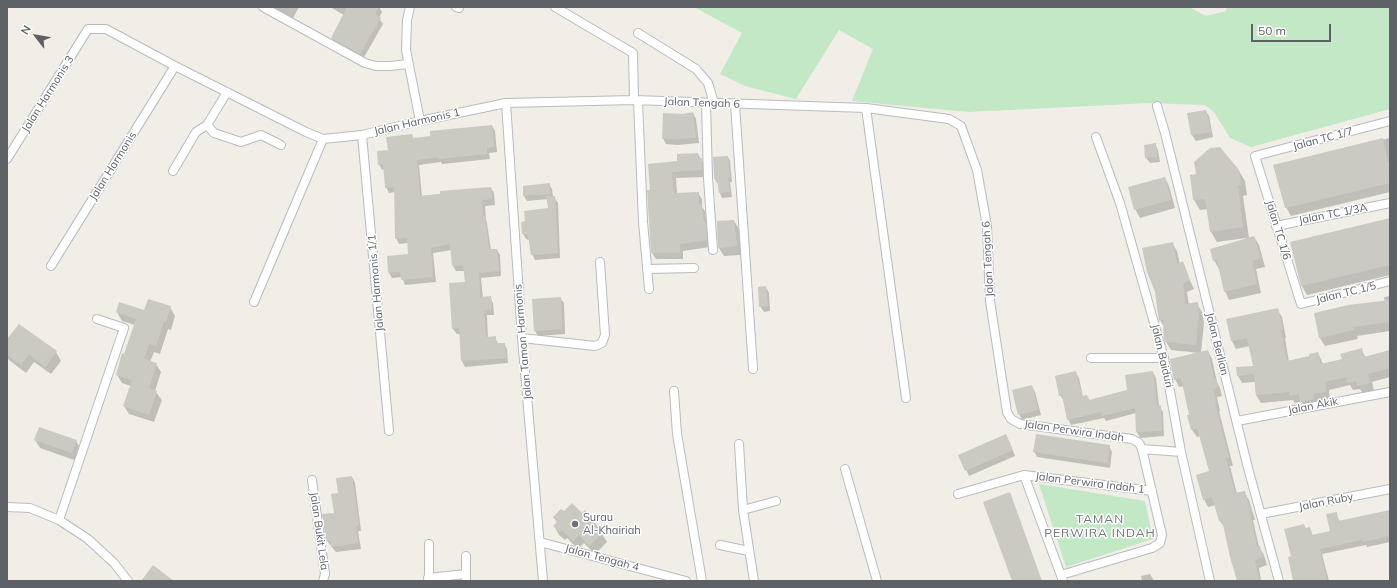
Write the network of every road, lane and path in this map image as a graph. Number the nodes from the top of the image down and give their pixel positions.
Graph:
1 (263, 7) edge
2 (410, 7) edge
3 (555, 7) edge
4 (88, 29) joint
5 (638, 33) dead end
6 (408, 64) junction
7 (174, 66) junction
8 (226, 92) junction
9 (636, 101) junction
10 (506, 103) junction
11 (710, 103) junction
12 (735, 104) junction
13 (1157, 106) dead end
14 (866, 108) junction
15 (420, 121) junction
16 (1390, 121) edge
17 (207, 125) junction
18 (362, 135) junction
19 (1096, 137) dead end
20 (323, 139) junction
21 (281, 145) dead end
22 (1256, 156) joint
23 (7, 160) edge
24 (173, 170) dead end
25 (1390, 203) edge
26 (1276, 226) junction
27 (713, 250) dead end
28 (600, 262) dead end
29 (51, 266) dead end
30 (694, 268) dead end
31 (647, 269) junction
32 (1390, 282) edge
33 (649, 289) dead end
34 (254, 302) dead end
35 (1301, 304) joint
36 (97, 319) dead end
37 (522, 338) junction
38 (1091, 358) dead end
39 (1164, 358) junction
40 (753, 368) dead end
41 (674, 391) dead end
42 (1390, 392) edge
43 (906, 398) dead end
44 (1011, 419) joint
45 (1237, 421) junction
46 (389, 431) dead end
47 (739, 444) dead end
48 (1142, 449) junction
49 (1181, 452) junction
50 (845, 469) dead end
51 (1024, 475) junction
52 (312, 480) dead end
53 (1390, 489) edge
54 (1152, 491) junction
55 (958, 494) dead end
56 (776, 501) dead end
57 (7, 507) edge
58 (743, 510) junction
59 (1261, 514) junction
60 (59, 520) junction
61 (540, 542) junction
62 (429, 544) dead end
63 (720, 545) dead end
64 (749, 551) junction
65 (466, 556) dead end
66 (466, 577) edge
67 (1062, 578) edge
68 (428, 579) edge
69 (128, 581) edge
70 (323, 581) edge
71 (544, 581) edge
72 (686, 581) edge
73 (702, 581) edge
74 (754, 581) edge
75 (877, 581) edge
76 (1210, 581) edge
77 (1278, 581) edge

1 - 6 street
2 - 6 street
3 - 9 street
4 - 7 street, Jalan Harmonis 1
4 - 23 street, Jalan Harmonis 3
5 - 11 street
6 - 15 street
7 - 8 street, Jalan Harmonis 1
7 - 29 street, Jalan Harmonis
8 - 17 street
8 - 20 street, Jalan Harmonis 1
9 - 10 street, Jalan Harmonis 1
9 - 11 street, Jalan Tengah 6
9 - 31 street
10 - 15 street, Jalan Harmonis 1
10 - 37 street, Jalan Taman Harmonis
11 - 12 street, Jalan Tengah 6
11 - 27 street
12 - 14 street, Jalan Tengah 6
12 - 40 street
13 - 45 street, Jalan Berlian
14 - 43 street
14 - 44 street, Jalan Tengah 6
15 - 18 street, Jalan Harmonis 1
16 - 22 street, Jalan TC 1/7
17 - 21 street
17 - 24 street
18 - 20 street, Jalan Harmonis 1
18 - 46 street, Jalan Harmonis 1/1
19 - 39 street, Jalan Baiduri
20 - 34 street
22 - 26 street, Jalan TC 1/6
25 - 26 street, Jalan TC 1/3A
26 - 35 street, Jalan TC 1/6
28 - 37 street
30 - 31 street
31 - 33 street
32 - 35 street, Jalan TC 1/5
36 - 60 street
37 - 61 street, Jalan Taman Harmonis
38 - 39 street
39 - 49 street, Jalan Baiduri
41 - 73 street
42 - 45 street, Jalan Akik
44 - 48 street, Jalan Perwira Indah
45 - 59 street, Jalan Berlian
47 - 58 street
48 - 49 street
48 - 54 street
49 - 76 street, Jalan Baiduri
50 - 75 street
51 - 54 street, Jalan Perwira Indah 1
51 - 55 street, Jalan Perwira Indah 1
51 - 67 street
52 - 70 street, Jalan Bukit Lela
53 - 59 street, Jalan Ruby
54 - 67 street
56 - 58 street
57 - 60 street
58 - 64 street
59 - 77 street, Jalan Berlian
60 - 69 street
61 - 71 street, Jalan Taman Harmonis
61 - 72 street, Jalan Tengah 4
62 - 68 street
63 - 64 street
64 - 74 street
65 - 66 street
66 - 68 street

